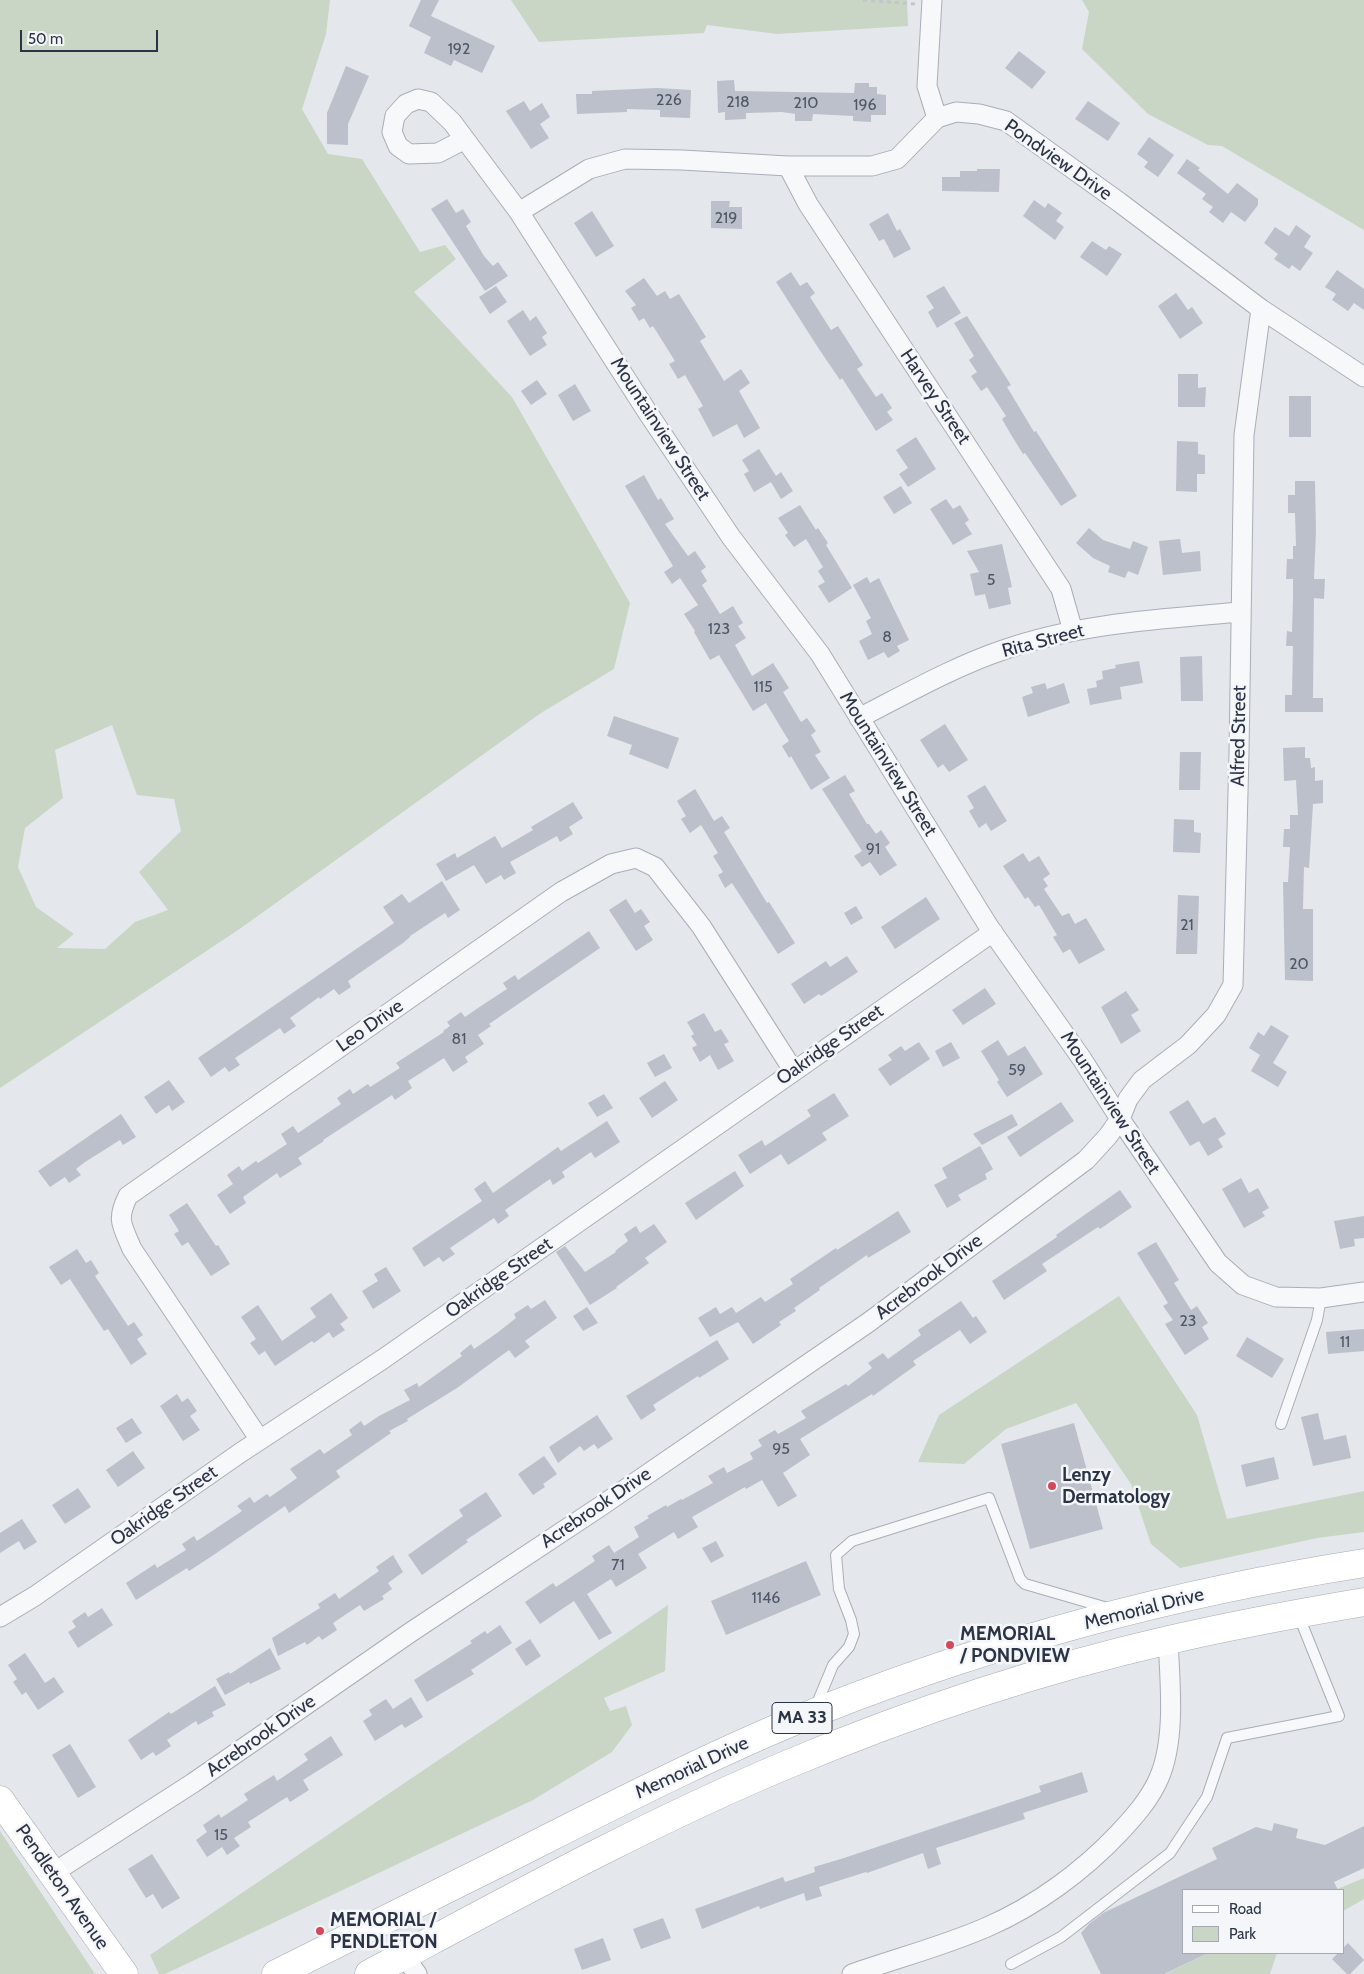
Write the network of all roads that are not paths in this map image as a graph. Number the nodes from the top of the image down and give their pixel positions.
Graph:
1 (932, 2) edge
2 (938, 118) junction
3 (465, 139) dead end
4 (788, 166) junction
5 (519, 212) junction
6 (1261, 309) junction
7 (1364, 377) edge
8 (1240, 612) junction
9 (1073, 631) junction
10 (859, 718) junction
11 (992, 932) junction
12 (793, 1070) junction
13 (1120, 1119) junction
14 (1364, 1292) edge
15 (1321, 1298) junction
16 (1281, 1424) dead end
17 (260, 1440) junction
18 (1364, 1563) edge
19 (1364, 1602) edge
20 (1124, 1613) junction
21 (1298, 1613) junction
22 (0, 1617) edge
23 (1168, 1640) junction
24 (813, 1714) junction
25 (0, 1800) edge
26 (54, 1873) junction
27 (1012, 1964) dead end
28 (410, 1965) edge
29 (124, 1974) edge
30 (276, 1974) edge
31 (369, 1974) edge
32 (852, 1974) edge

1 - 2 street
2 - 4 street
2 - 6 street, Pondview Drive
3 - 5 street, Mountainview Street
4 - 5 street
4 - 9 street, Harvey Street
5 - 10 street, Mountainview Street
6 - 7 street, Pondview Drive
6 - 8 street, Alfred Street
8 - 9 street, Rita Street
8 - 13 street, Alfred Street
9 - 10 street, Rita Street
10 - 11 street, Mountainview Street
11 - 12 street, Oakridge Street
11 - 13 street, Mountainview Street
12 - 17 street, Oakridge Street
12 - 17 street, Leo Drive
13 - 15 street, Mountainview Street
13 - 26 street, Acrebrook Drive
14 - 15 street, Mountainview Street
15 - 16 lane
17 - 22 street, Oakridge Street
18 - 20 main road, Memorial Drive / MA 33
19 - 21 main road, Memorial Drive / MA 33
20 - 24 main road, Memorial Drive / MA 33
20 - 24 lane
21 - 23 main road, Memorial Drive / MA 33
21 - 27 lane
23 - 28 main road, Memorial Drive / MA 33
23 - 32 street
24 - 30 main road, Memorial Drive / MA 33
25 - 26 main road, Pendleton Avenue
26 - 29 main road, Pendleton Avenue
28 - 31 main road, Memorial Drive / MA 33

